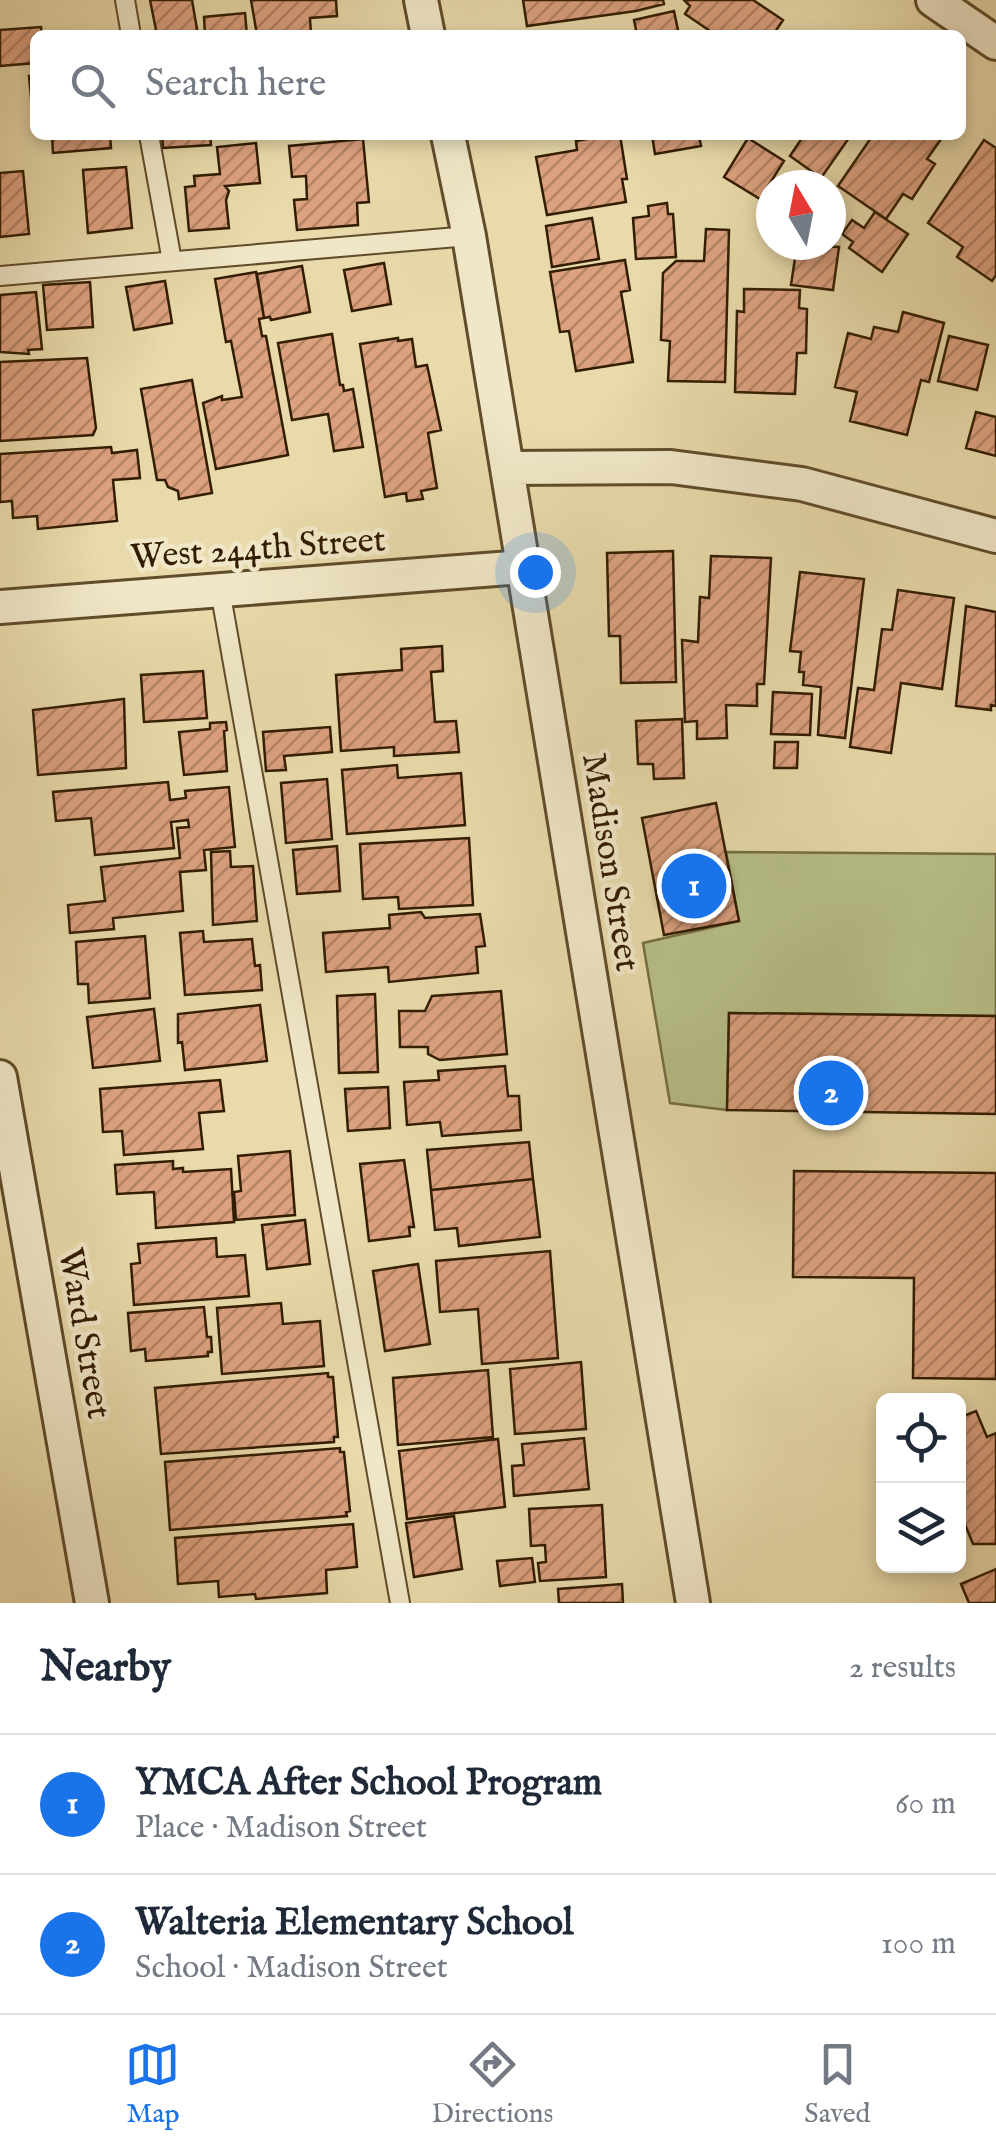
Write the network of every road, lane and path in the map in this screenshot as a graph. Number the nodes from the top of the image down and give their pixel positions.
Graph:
1 (124, 0) edge
2 (421, 0) edge
3 (933, 0) edge
4 (130, 30) edge
5 (427, 30) edge
6 (996, 44) edge
7 (150, 140) edge
8 (449, 140) edge
9 (469, 236) junction
10 (172, 261) junction
11 (0, 276) edge
12 (507, 468) junction
13 (996, 536) edge
14 (523, 566) junction
15 (220, 590) junction
16 (0, 607) edge
17 (0, 1077) edge
18 (92, 1603) edge
19 (400, 1603) edge
20 (693, 1603) edge

1 - 4 lane
2 - 5 street
3 - 6 street
7 - 10 lane
8 - 9 street, Madison Street
9 - 10 lane
9 - 12 street, Madison Street
10 - 11 lane
12 - 13 street
12 - 14 street, Madison Street
14 - 15 street, West 244th Street
14 - 20 street, Madison Street
15 - 16 street, West 244th Street
15 - 19 lane
17 - 18 street, Ward Street

